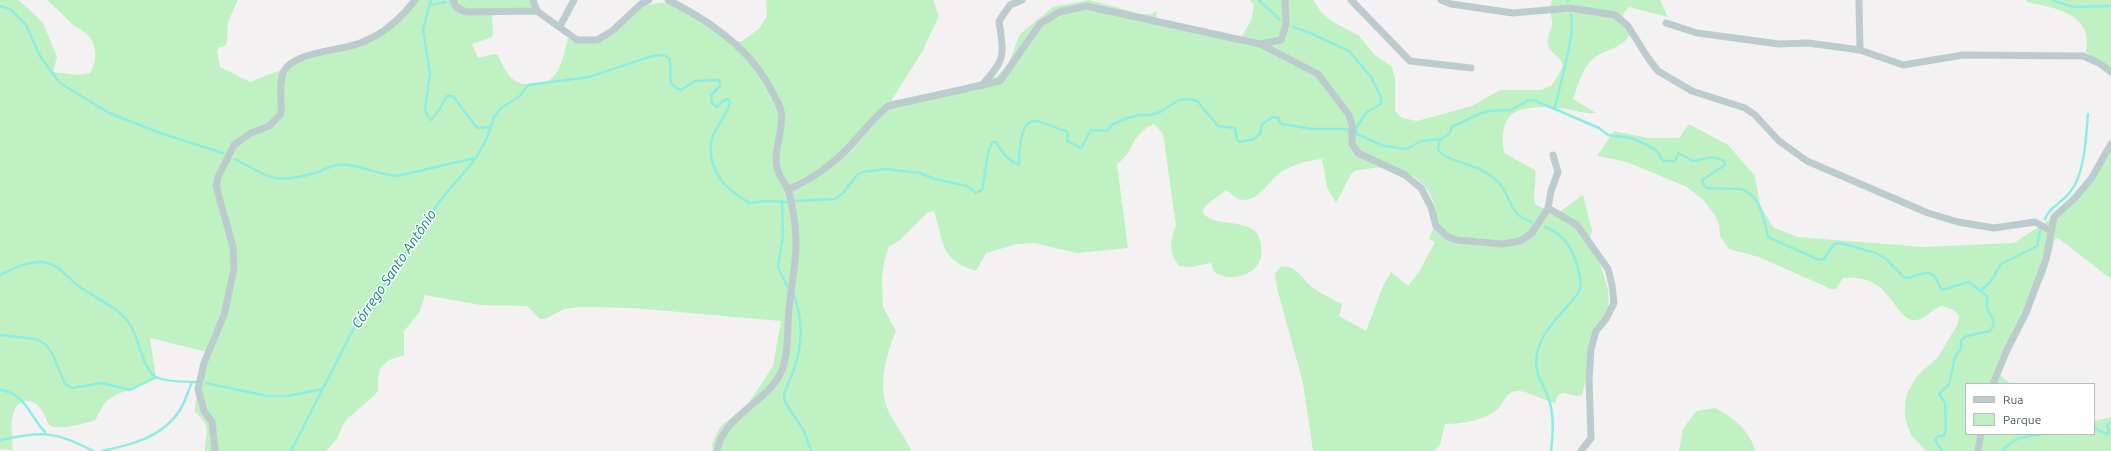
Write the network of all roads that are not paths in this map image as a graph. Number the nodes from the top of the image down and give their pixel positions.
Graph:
1 (415, 0) edge
2 (452, 0) edge
3 (533, 0) edge
4 (574, 0) edge
5 (649, 0) edge
6 (668, 0) edge
7 (1022, 0) edge
8 (1285, 0) edge
9 (1352, 0) edge
10 (1441, 0) edge
11 (1859, 0) edge
12 (538, 11) junction
13 (1666, 23) dead end
14 (560, 26) junction
15 (1260, 44) junction
16 (1860, 50) junction
17 (1471, 68) dead end
18 (2111, 72) edge
19 (981, 86) junction
20 (2111, 144) edge
21 (1553, 155) dead end
22 (788, 190) junction
23 (1548, 208) junction
24 (2051, 231) junction
25 (1993, 383) edge
26 (1981, 435) edge
27 (215, 451) edge
28 (717, 451) edge
29 (1581, 451) edge
30 (1978, 451) edge

1 - 27 street
2 - 12 street
3 - 12 street
4 - 14 street
5 - 14 street
6 - 22 street
7 - 19 street
8 - 15 street
9 - 17 street
10 - 24 street
11 - 16 street
12 - 14 street
13 - 16 street
15 - 19 street
15 - 23 street
16 - 18 street
19 - 22 street
20 - 24 street
21 - 23 street
22 - 28 street
23 - 29 street
24 - 25 street
26 - 30 street

